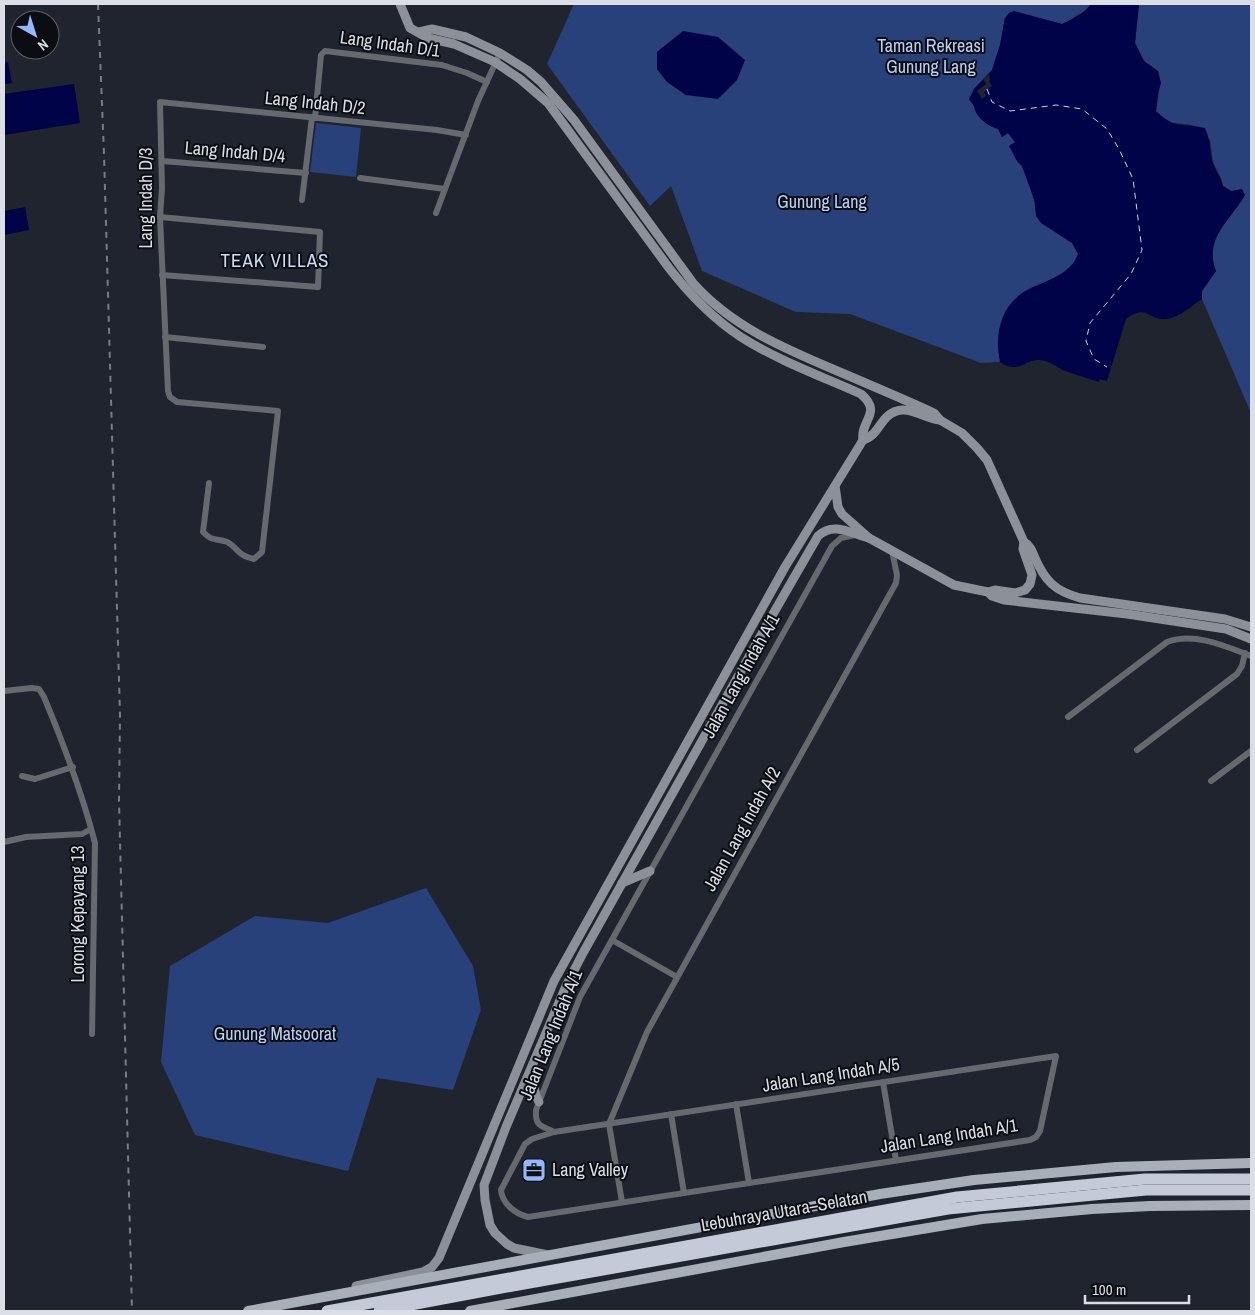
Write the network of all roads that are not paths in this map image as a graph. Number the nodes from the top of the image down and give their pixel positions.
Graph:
1 (400, 4) edge
2 (419, 32) junction
3 (500, 53) junction
4 (495, 62) junction
5 (487, 82) junction
6 (160, 102) joint
7 (314, 118) junction
8 (466, 135) junction
9 (162, 161) junction
10 (306, 173) junction
11 (360, 178) dead end
12 (445, 189) junction
13 (302, 200) dead end
14 (436, 213) dead end
15 (160, 217) junction
16 (162, 275) junction
17 (165, 337) junction
18 (263, 347) dead end
19 (940, 420) junction
20 (863, 440) junction
21 (208, 483) dead end
22 (835, 486) junction
23 (857, 535) junction
24 (869, 538) junction
25 (1024, 542) junction
26 (892, 551) junction
27 (988, 592) junction
28 (1251, 627) edge
29 (1251, 639) edge
30 (1248, 655) edge
31 (4, 691) edge
32 (1068, 717) dead end
33 (1137, 750) dead end
34 (1251, 751) edge
35 (73, 767) junction
36 (22, 776) dead end
37 (1211, 781) dead end
38 (91, 829) junction
39 (4, 842) edge
40 (650, 871) junction
41 (622, 883) junction
42 (612, 940) junction
43 (676, 976) junction
44 (92, 1034) dead end
45 (1056, 1056) joint
46 (530, 1072) junction
47 (883, 1082) junction
48 (539, 1102) junction
49 (736, 1104) junction
50 (671, 1114) junction
51 (609, 1124) junction
52 (554, 1132) junction
53 (896, 1160) junction
54 (1251, 1163) edge
55 (1251, 1179) edge
56 (749, 1183) junction
57 (1251, 1190) edge
58 (684, 1193) junction
59 (622, 1202) junction
60 (1251, 1205) edge
61 (549, 1255) junction
62 (328, 1297) junction
63 (248, 1311) edge
64 (327, 1311) edge
65 (379, 1311) edge
66 (470, 1311) edge

1 - 2 street
2 - 3 street
2 - 4 street
3 - 4 street
3 - 19 street
4 - 5 street
4 - 20 street
5 - 7 street, Lang Indah D/1
5 - 8 street
6 - 7 street, Lang Indah D/2
6 - 9 street, Lang Indah D/3
7 - 8 street, Lang Indah D/2
7 - 10 street
8 - 12 street
9 - 10 street, Lang Indah D/4
9 - 15 street, Lang Indah D/3
10 - 13 street
11 - 12 street
12 - 14 street
15 - 16 street, Lang Indah D/3
15 - 16 street
16 - 17 street, Lang Indah D/3
17 - 18 street
17 - 21 street, Lang Indah D/3
19 - 20 street
19 - 25 street
20 - 22 street
22 - 24 street
22 - 62 street
23 - 24 street, Jalan Lang Indah A/1
23 - 40 street, Jalan Lang Indah A/1
23 - 41 street, Jalan Lang Indah A/1
24 - 26 street
25 - 27 street
25 - 28 street
26 - 27 street
26 - 43 street, Jalan Lang Indah A/2
27 - 29 street
30 - 32 street
30 - 33 street
31 - 35 street, Lorong Kepayang 13
34 - 37 street
35 - 36 street
35 - 38 street, Lorong Kepayang 13
38 - 39 street
38 - 44 street, Lorong Kepayang 13
40 - 41 street
40 - 42 street, Jalan Lang Indah A/1
41 - 46 street, Jalan Lang Indah A/1
42 - 43 street
42 - 48 street, Jalan Lang Indah A/1
43 - 51 street, Jalan Lang Indah A/2
45 - 47 street, Jalan Lang Indah A/5
45 - 53 street, Jalan Lang Indah A/1
46 - 48 street
46 - 61 street, Jalan Lang Indah A/1
47 - 49 street, Jalan Lang Indah A/5
47 - 53 street
48 - 52 street, Jalan Lang Indah A/1
49 - 50 street, Jalan Lang Indah A/5
49 - 56 street
50 - 51 street, Jalan Lang Indah A/5
50 - 58 street
51 - 52 street, Jalan Lang Indah A/5
51 - 59 street
52 - 59 street, Jalan Lang Indah A/1
53 - 56 street, Jalan Lang Indah A/1
54 - 61 main road
55 - 64 highway, Lebuhraya Utara–Selatan
56 - 58 street, Jalan Lang Indah A/1
57 - 65 highway, Lebuhraya Utara–Selatan
58 - 59 street, Jalan Lang Indah A/1
60 - 66 main road
61 - 62 main road
62 - 63 main road

